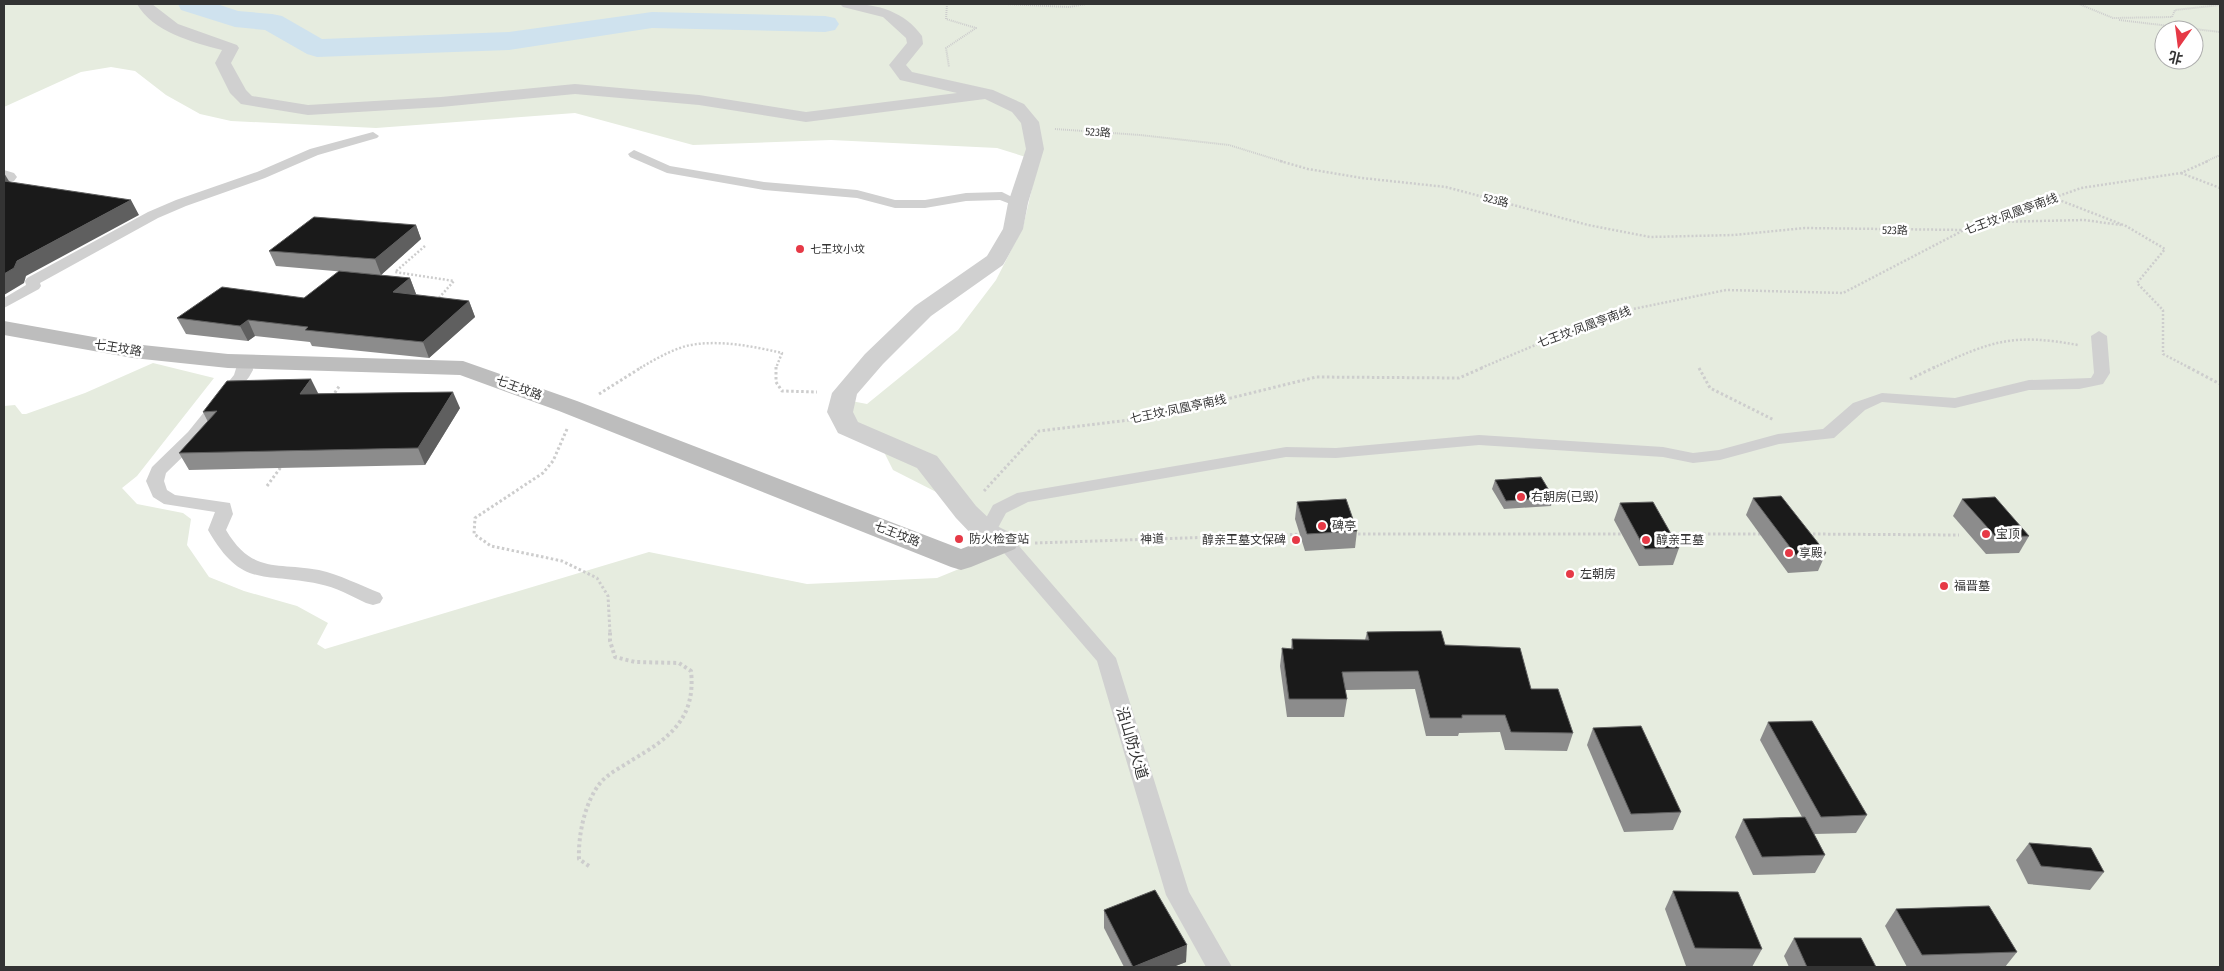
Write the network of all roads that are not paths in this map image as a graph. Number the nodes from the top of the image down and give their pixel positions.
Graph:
1 (144, 4) edge
2 (848, 4) edge
3 (987, 94) junction
4 (373, 136) dead end
5 (634, 154) dead end
6 (1018, 203) junction
7 (4, 304) edge
8 (4, 328) edge
9 (2099, 344) road end
10 (244, 362) junction
11 (996, 537) junction
12 (374, 598) dead end
13 (1219, 967) edge

1 - 3 street
2 - 3 street
3 - 6 street
4 - 7 lane
5 - 6 lane
6 - 11 street
8 - 10 street, 七王坟路
9 - 11 lane
10 - 11 street, 七王坟路
10 - 12 lane
11 - 13 lane, 沿山防火道

